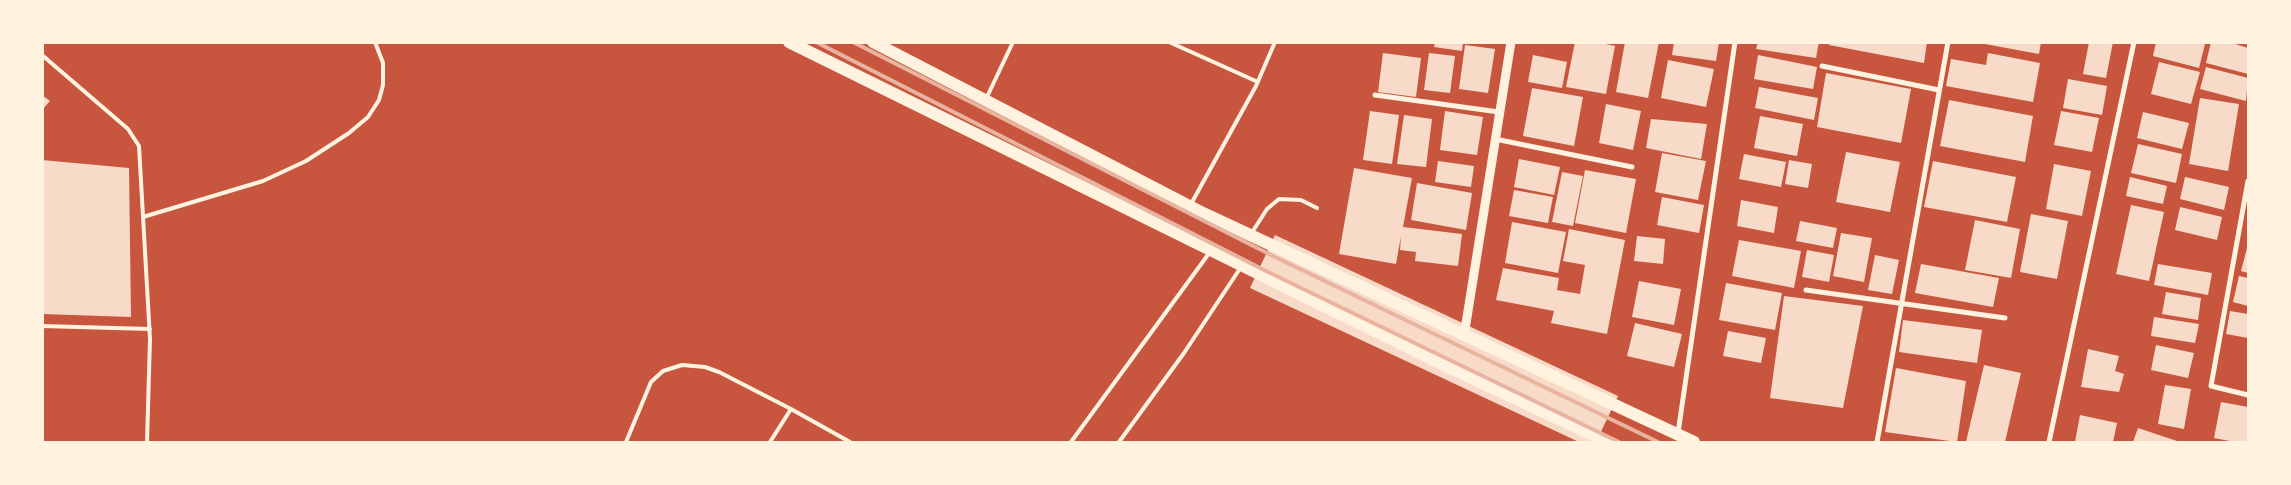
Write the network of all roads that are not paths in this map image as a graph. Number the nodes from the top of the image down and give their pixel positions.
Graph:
1 (375, 42) edge
2 (789, 42) edge
3 (873, 42) edge
4 (1013, 42) edge
5 (1169, 42) edge
6 (1275, 42) edge
7 (1510, 42) edge
8 (1735, 42) edge
9 (1948, 42) edge
10 (2134, 42) edge
11 (42, 55) edge
12 (1822, 66) dead end
13 (1258, 82) junction
14 (1939, 90) junction
15 (1375, 95) dead end
16 (985, 100) junction
17 (1498, 112) junction
18 (1494, 139) junction
19 (1632, 167) dead end
20 (2248, 181) edge
21 (1190, 205) junction
22 (1317, 208) dead end
23 (143, 217) junction
24 (1250, 235) junction
25 (1212, 250) junction
26 (1242, 265) junction
27 (1806, 290) dead end
28 (1901, 304) junction
29 (2005, 318) dead end
30 (42, 326) edge
31 (150, 329) junction
32 (1464, 336) junction
33 (2248, 395) edge
34 (791, 409) junction
35 (1678, 435) junction
36 (147, 442) edge
37 (626, 442) edge
38 (770, 442) edge
39 (850, 442) edge
40 (1072, 442) edge
41 (1119, 442) edge
42 (1608, 442) edge
43 (1694, 442) edge
44 (1877, 442) edge
45 (2050, 442) edge

1 - 23 lane
2 - 25 main road
3 - 16 main road
4 - 16 lane
5 - 13 lane
6 - 13 lane
7 - 17 street
8 - 35 street
9 - 14 street
10 - 45 street
11 - 23 lane
12 - 14 street
13 - 21 lane
14 - 28 street
15 - 17 street
16 - 21 main road
17 - 18 street
18 - 19 street
18 - 32 street
20 - 33 street
21 - 24 main road
22 - 24 lane
23 - 31 lane
24 - 32 main road
25 - 26 main road
25 - 40 lane
26 - 41 lane
26 - 42 main road
27 - 28 street
28 - 29 street
28 - 44 street
30 - 31 lane
31 - 36 lane
32 - 35 main road
34 - 37 lane
34 - 38 lane
34 - 39 lane
35 - 43 main road

